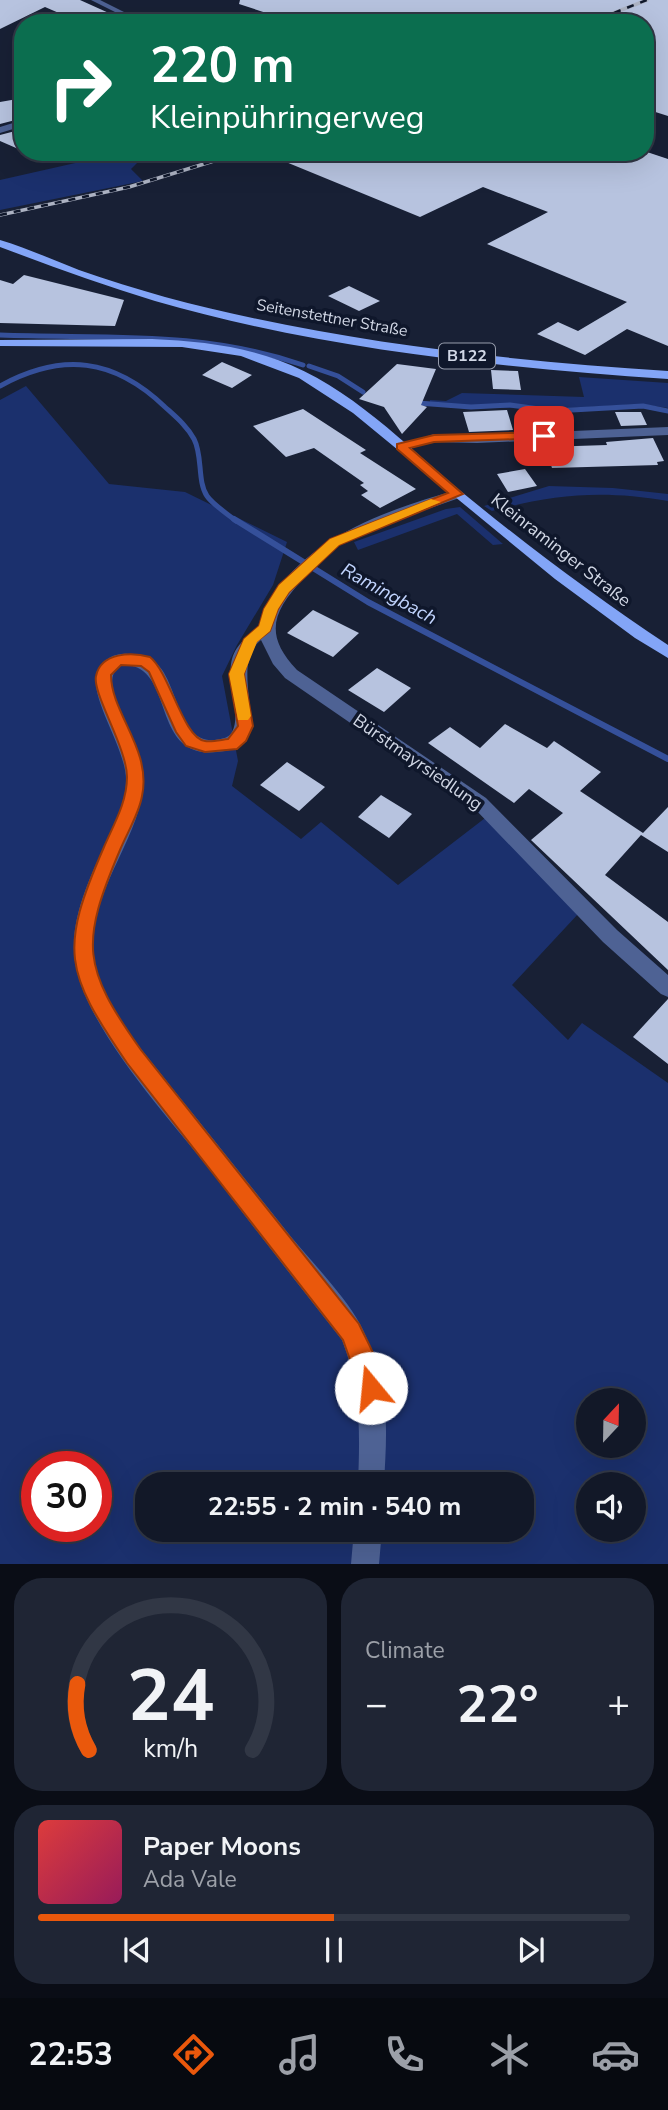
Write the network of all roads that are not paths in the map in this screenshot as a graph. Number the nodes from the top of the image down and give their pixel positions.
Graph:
1 (94, 0) edge
2 (124, 14) edge
3 (0, 243) edge
4 (0, 343) edge
5 (668, 375) edge
6 (668, 430) edge
7 (401, 447) junction
8 (457, 494) junction
9 (265, 628) junction
10 (668, 653) edge
11 (668, 988) edge
12 (371, 1472) edge
13 (367, 1542) edge
14 (365, 1564) edge

1 - 2 street
3 - 5 main road, Seitenstettner Straße / B122
4 - 7 main road, Kleinraminger Straße
6 - 7 street
7 - 8 main road, Kleinraminger Straße
8 - 9 street
8 - 10 main road, Kleinraminger Straße
9 - 11 street, Bürstmayrsiedlung
9 - 12 street
13 - 14 street

